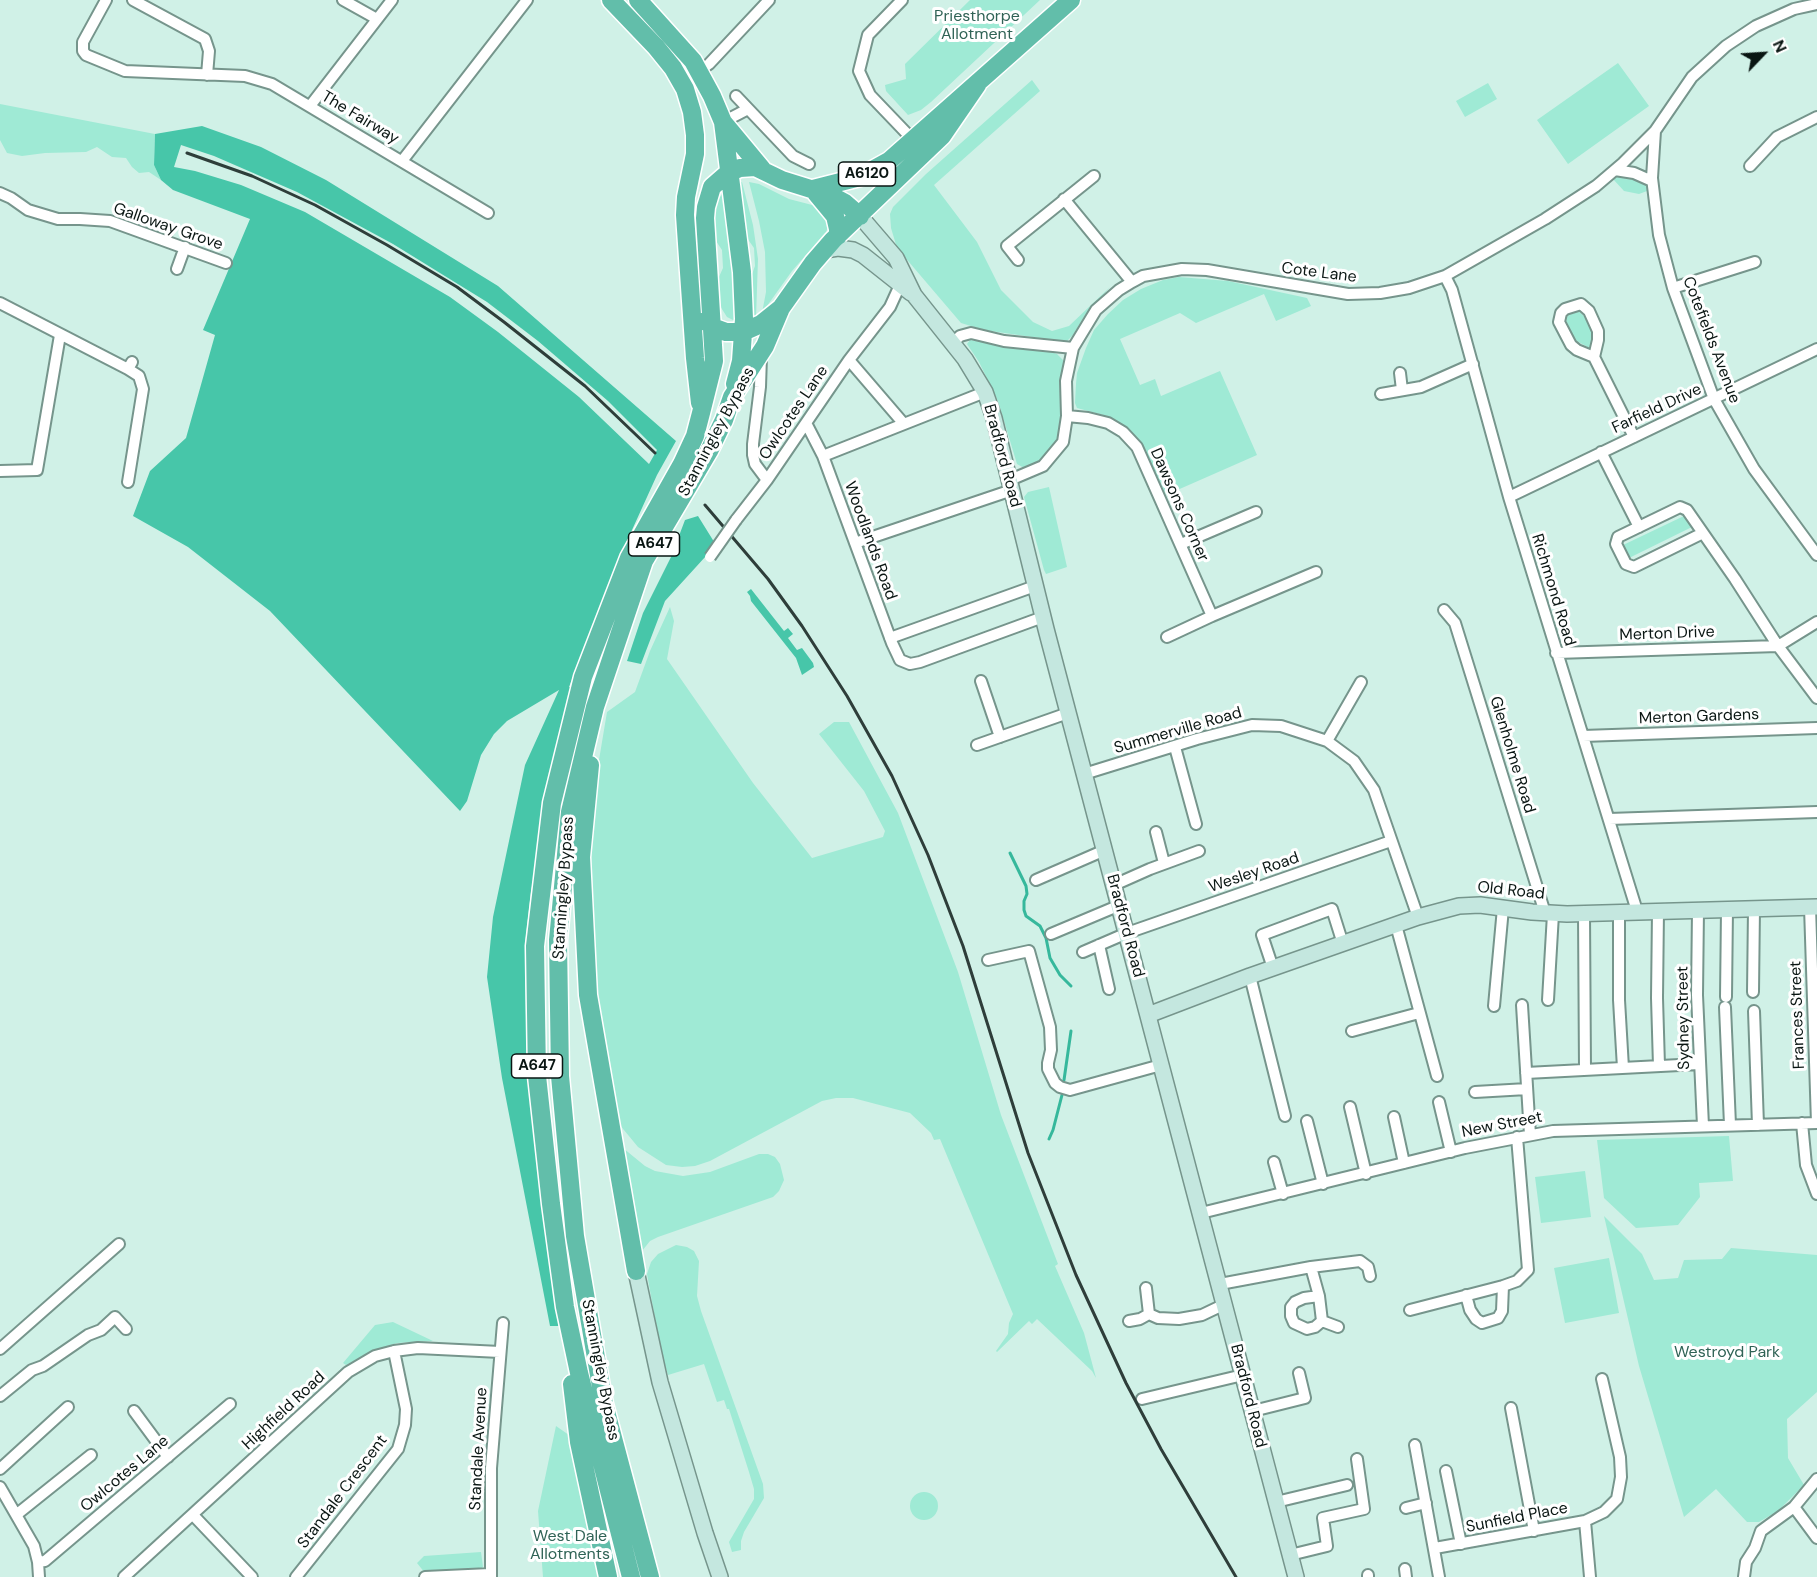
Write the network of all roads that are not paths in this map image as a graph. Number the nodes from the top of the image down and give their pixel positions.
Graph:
1 (106, 0) edge
2 (133, 0) edge
3 (343, 0) edge
4 (392, 0) edge
5 (527, 0) edge
6 (611, 0) edge
7 (638, 0) edge
8 (769, 0) edge
9 (902, 0) edge
10 (1071, 0) edge
11 (1817, 4) edge
12 (377, 19) junction
13 (699, 71) junction
14 (207, 75) junction
15 (977, 85) junction
16 (736, 96) dead end
17 (310, 106) junction
18 (748, 109) junction
19 (1817, 117) edge
20 (723, 122) junction
21 (1655, 131) junction
22 (912, 139) junction
23 (925, 153) junction
24 (402, 161) junction
25 (809, 164) dead end
26 (1750, 166) dead end
27 (762, 169) junction
28 (1615, 170) junction
29 (728, 173) junction
30 (1094, 176) dead end
31 (1652, 181) junction
32 (813, 189) junction
33 (0, 193) edge
34 (1064, 199) junction
35 (488, 213) dead end
36 (860, 216) junction
37 (838, 236) junction
38 (185, 247) junction
39 (825, 250) junction
40 (1018, 260) dead end
41 (1755, 262) dead end
42 (226, 263) dead end
43 (177, 269) dead end
44 (1444, 276) junction
45 (1132, 282) junction
46 (900, 285) junction
47 (1673, 288) junction
48 (914, 295) junction
49 (690, 296) junction
50 (0, 303) edge
51 (781, 308) junction
52 (712, 326) junction
53 (743, 332) junction
54 (60, 335) junction
55 (952, 343) junction
56 (1073, 348) junction
57 (1817, 349) edge
58 (761, 352) junction
59 (1594, 357) junction
60 (849, 360) junction
61 (1473, 364) junction
62 (1400, 373) dead end
63 (1402, 390) junction
64 (984, 392) junction
65 (1381, 394) dead end
66 (732, 397) junction
67 (1714, 399) junction
68 (701, 413) junction
69 (1067, 416) junction
70 (806, 423) junction
71 (904, 424) junction
72 (1634, 437) junction
73 (1601, 452) junction
74 (823, 456) junction
75 (0, 471) edge
76 (767, 480) junction
77 (128, 482) dead end
78 (1011, 485) junction
79 (1509, 497) junction
80 (1256, 512) dead end
81 (1639, 527) junction
82 (1703, 533) junction
83 (855, 543) junction
84 (1181, 544) junction
85 (1817, 555) edge
86 (710, 557) dead end
87 (1316, 572) dead end
88 (1035, 586) junction
89 (1444, 610) dead end
90 (1212, 616) junction
91 (1043, 618) junction
92 (1817, 622) edge
93 (1167, 637) dead end
94 (890, 638) junction
95 (616, 643) junction
96 (1778, 646) junction
97 (1556, 653) junction
98 (981, 681) dead end
99 (1361, 682) dead end
100 (1817, 698) edge
101 (1068, 713) junction
102 (1817, 728) edge
103 (1583, 736) junction
104 (1000, 737) junction
105 (1327, 741) junction
106 (977, 745) dead end
107 (1175, 747) junction
108 (1084, 774) junction
109 (1817, 812) edge
110 (1609, 819) junction
111 (1196, 824) dead end
112 (1156, 832) dead end
113 (1391, 841) junction
114 (1105, 850) junction
115 (1199, 851) dead end
116 (1164, 863) junction
117 (1036, 880) dead end
118 (1114, 885) junction
119 (1120, 905) junction
120 (1813, 907) edge
121 (1503, 908) junction
122 (1754, 908) junction
123 (1727, 909) junction
124 (1698, 910) junction
125 (1637, 911) junction
126 (1658, 911) junction
127 (1619, 912) junction
128 (1550, 913) junction
129 (1584, 914) junction
130 (1418, 917) junction
131 (1396, 925) junction
132 (1127, 933) junction
133 (1051, 934) dead end
134 (1343, 944) junction
135 (1099, 945) junction
136 (1083, 951) dead end
137 (988, 960) dead end
138 (1273, 968) junction
139 (1250, 976) junction
140 (1109, 989) dead end
141 (1754, 992) dead end
142 (1548, 1000) dead end
143 (1522, 1005) dead end
144 (1494, 1006) dead end
145 (1754, 1011) dead end
146 (1419, 1013) junction
147 (1148, 1015) junction
148 (1352, 1031) dead end
149 (1699, 1064) junction
150 (1161, 1065) junction
151 (1659, 1066) junction
152 (1623, 1068) junction
153 (1585, 1070) junction
154 (1526, 1073) junction
155 (1437, 1076) dead end
156 (1527, 1089) junction
157 (1475, 1092) dead end
158 (1439, 1102) dead end
159 (1350, 1107) dead end
160 (1285, 1116) dead end
161 (1394, 1117) dead end
162 (1307, 1121) dead end
163 (1802, 1123) junction
164 (1817, 1123) edge
165 (1730, 1125) junction
166 (1758, 1125) junction
167 (1703, 1126) junction
168 (1530, 1135) junction
169 (1517, 1137) junction
170 (1451, 1152) junction
171 (1274, 1162) dead end
172 (1404, 1163) junction
173 (1366, 1174) junction
174 (1323, 1184) junction
175 (1282, 1194) junction
176 (1817, 1194) edge
177 (1201, 1213) junction
178 (119, 1244) dead end
179 (1311, 1267) junction
180 (636, 1271) joint
181 (1370, 1276) dead end
182 (1220, 1284) junction
183 (1503, 1286) junction
184 (1146, 1288) dead end
185 (1466, 1295) junction
186 (1319, 1296) junction
187 (1225, 1304) junction
188 (565, 1307) junction
189 (1410, 1310) dead end
190 (1149, 1314) junction
191 (1129, 1321) dead end
192 (1322, 1321) junction
193 (503, 1323) dead end
194 (1338, 1327) dead end
195 (126, 1329) dead end
196 (0, 1349) edge
197 (394, 1351) junction
198 (500, 1352) junction
199 (1299, 1373) dead end
200 (1243, 1375) junction
201 (1602, 1379) dead end
202 (0, 1396) edge
203 (1142, 1399) dead end
204 (230, 1404) dead end
205 (68, 1407) dead end
206 (1511, 1408) dead end
207 (134, 1411) dead end
208 (1253, 1411) junction
209 (1415, 1444) dead end
210 (91, 1455) dead end
211 (168, 1457) junction
212 (1357, 1459) dead end
213 (0, 1469) edge
214 (1446, 1471) dead end
215 (1817, 1479) edge
216 (1347, 1485) dead end
217 (0, 1487) edge
218 (1276, 1502) junction
219 (1426, 1503) junction
220 (1794, 1507) junction
221 (1406, 1508) dead end
222 (16, 1515) junction
223 (193, 1515) junction
224 (1585, 1521) junction
225 (1534, 1531) junction
226 (1817, 1538) edge
227 (1461, 1544) junction
228 (1435, 1548) junction
229 (1290, 1555) junction
230 (38, 1562) junction
231 (423, 1574) edge
232 (490, 1575) edge
233 (39, 1577) edge
234 (124, 1577) edge
235 (252, 1577) edge
236 (296, 1577) edge
237 (608, 1577) edge
238 (631, 1577) edge
239 (650, 1577) edge
240 (720, 1577) edge
241 (1296, 1577) edge
242 (1439, 1577) edge
243 (1590, 1577) edge
244 (1744, 1577) edge

1 - 14 street, The Fairway
2 - 14 street
3 - 12 street
4 - 12 street
5 - 24 street
6 - 49 highway, A647
7 - 13 highway, A647
8 - 13 street
9 - 22 street
10 - 15 highway, A6120
11 - 21 street
12 - 17 street
13 - 20 highway, A647
14 - 17 street, The Fairway
15 - 22 highway, A6120
15 - 23 highway, A6120
16 - 18 street
17 - 24 street, The Fairway
18 - 20 street
18 - 25 street
19 - 26 street
20 - 27 highway
20 - 29 highway, A647
21 - 28 street, Cote Lane
21 - 31 street, Cotefields Avenue
22 - 23 street
22 - 32 highway, A6120
23 - 36 highway, A6120
24 - 35 street, The Fairway
27 - 29 highway
27 - 32 highway
28 - 31 street
28 - 44 street, Cote Lane
29 - 52 highway, Stanningley Bypass
29 - 53 highway, A647
30 - 34 street
31 - 47 street, Cotefields Avenue
32 - 36 highway
32 - 37 highway
33 - 38 street, Galloway Grove
34 - 40 street
34 - 45 street
36 - 37 highway
36 - 48 main road, Bradford Road
37 - 39 highway
38 - 42 street, Galloway Grove
38 - 43 street
39 - 46 main road, Bradford Road
39 - 51 highway
41 - 47 street
44 - 45 street, Cote Lane
44 - 61 street, Richmond Road
45 - 56 street, Cote Lane
46 - 48 main road, Bradford Road
46 - 60 street, Owlcotes Lane
47 - 67 street, Cotefields Avenue
48 - 55 main road, Bradford Road
49 - 52 highway
49 - 68 highway, A647
50 - 54 street
51 - 53 highway
51 - 58 highway, Stanningley Bypass / A647
52 - 53 highway
52 - 68 highway, Stanningley Bypass
53 - 66 highway, A647
54 - 75 street
54 - 77 street
55 - 56 street
55 - 64 main road, Bradford Road
56 - 69 street, Cote Lane
57 - 67 street, Farfield Drive
58 - 66 highway, Stanningley Bypass / A647
58 - 76 street
59 - 59 street
59 - 72 street
60 - 70 street, Owlcotes Lane
60 - 71 street
61 - 63 street
61 - 79 street, Richmond Road
62 - 63 street
63 - 65 street
64 - 71 street
64 - 78 main road, Bradford Road
66 - 95 highway, Stanningley Bypass / A647
67 - 72 street, Farfield Drive
67 - 85 street, Cotefields Avenue
68 - 188 highway, Stanningley Bypass / A647
69 - 78 street, Cote Lane
69 - 84 street, Dawsons Corner
70 - 74 street, Woodlands Road
70 - 76 street, Owlcotes Lane
71 - 74 street
72 - 73 street, Farfield Drive
73 - 79 street, Farfield Drive
73 - 81 street
74 - 83 street, Woodlands Road
76 - 86 street, Owlcotes Lane, bridge
78 - 83 street, Cote Lane
78 - 88 main road, Bradford Road
79 - 97 street, Richmond Road
80 - 84 street
81 - 82 street
81 - 82 street
82 - 96 street
83 - 94 street, Woodlands Road
84 - 90 street, Dawsons Corner
87 - 90 street
88 - 91 main road, Bradford Road
88 - 94 street
89 - 128 street, Glenholme Road
90 - 93 street
91 - 94 street, Woodlands Road
91 - 101 main road, Bradford Road
92 - 96 street
95 - 180 highway
95 - 239 highway, Stanningley Bypass / A647
96 - 97 street, Merton Drive
96 - 100 street
97 - 103 street, Richmond Road
98 - 104 street
99 - 105 street
101 - 104 street
101 - 108 main road, Bradford Road
102 - 103 street, Merton Gardens
103 - 110 street, Richmond Road
104 - 106 street
105 - 107 street, Summerville Road
105 - 113 street, Summerville Road
107 - 108 street, Summerville Road
107 - 111 street
108 - 114 main road, Bradford Road
109 - 110 street
110 - 125 street, Richmond Road
112 - 116 street
113 - 130 street, Summerville Road
113 - 132 street, Wesley Road
114 - 117 street
114 - 118 main road, Bradford Road
115 - 116 street
116 - 118 street
118 - 119 main road, Bradford Road
119 - 132 main road, Bradford Road
119 - 133 street
120 - 122 main road, Old Road
120 - 164 street, Frances Street
121 - 128 main road, Old Road
121 - 130 main road, Old Road
121 - 144 street
122 - 123 main road, Old Road
122 - 141 street
123 - 124 main road, Old Road
123 - 165 street
124 - 126 main road, Old Road
124 - 149 street, Sydney Street
125 - 126 main road, Old Road
125 - 127 main road, Old Road
126 - 151 street
127 - 129 main road, Old Road
127 - 152 street
128 - 129 main road, Old Road
128 - 142 street
129 - 153 street
130 - 131 main road, Old Road
131 - 134 main road, Old Road
131 - 146 street
132 - 135 street, Wesley Road
132 - 147 main road, Bradford Road
134 - 138 main road, Old Road
134 - 138 street
135 - 136 street, Wesley Road
135 - 140 street
137 - 150 street
138 - 139 main road, Old Road
139 - 147 main road, Old Road
139 - 160 street
143 - 154 street
145 - 166 street
146 - 148 street
146 - 155 street
147 - 150 main road, Bradford Road
149 - 151 street
149 - 167 street, Sydney Street
150 - 177 main road, Bradford Road
151 - 152 street
152 - 153 street
153 - 154 street
154 - 156 street
156 - 157 street
156 - 168 street
158 - 170 street
159 - 173 street
161 - 172 street
162 - 174 street
163 - 164 street, New Street
163 - 166 street, New Street
163 - 176 street
165 - 166 street, New Street
165 - 167 street, New Street
167 - 168 street, New Street
168 - 169 street, New Street
169 - 170 street, New Street
169 - 183 street
170 - 172 street, New Street
171 - 175 street
172 - 173 street, New Street
173 - 174 street, New Street
174 - 175 street, New Street
175 - 177 street, New Street
177 - 182 main road, Bradford Road
178 - 196 street
179 - 181 street
179 - 182 street
179 - 186 street
180 - 240 main road
182 - 187 main road, Bradford Road
183 - 185 street
183 - 185 street
184 - 190 street
185 - 189 street
186 - 192 street
186 - 192 street
187 - 190 street
187 - 200 main road, Bradford Road
188 - 237 highway
188 - 238 highway, Stanningley Bypass / A647
190 - 191 street
192 - 194 street
193 - 198 street, Standale Avenue
195 - 202 street
197 - 198 street, Highfield Road
197 - 223 street, Highfield Road
197 - 236 street, Standale Crescent
198 - 232 street, Standale Avenue
199 - 208 street
200 - 203 street
200 - 208 main road, Bradford Road
201 - 224 street
204 - 211 street, Owlcotes Lane
205 - 213 street
206 - 225 street
207 - 211 street
208 - 218 main road, Bradford Road
209 - 219 street
210 - 222 street
211 - 230 street, Owlcotes Lane
212 - 229 street
214 - 227 street
215 - 220 street
216 - 218 street
217 - 222 street
218 - 229 main road, Bradford Road
219 - 221 street
219 - 228 street
220 - 226 street
220 - 244 street
222 - 230 street
223 - 234 street, Highfield Road
223 - 235 street
224 - 225 street, Sunfield Place
224 - 243 street, Sunfield Place
225 - 227 street, Sunfield Place
227 - 228 street, Sunfield Place
228 - 242 street
229 - 241 main road, Bradford Road
230 - 233 street
231 - 232 street

